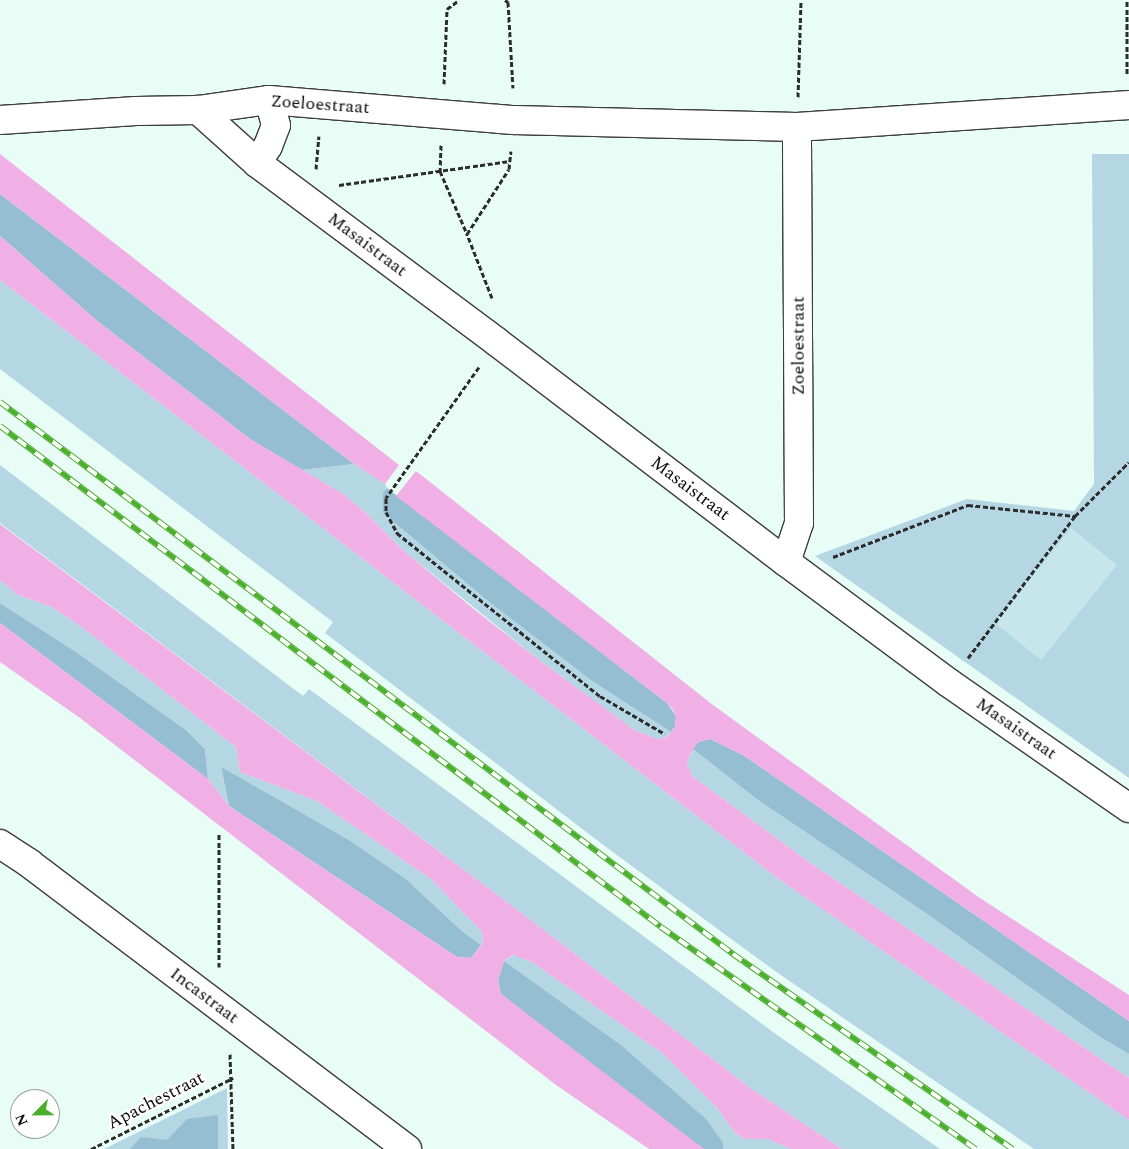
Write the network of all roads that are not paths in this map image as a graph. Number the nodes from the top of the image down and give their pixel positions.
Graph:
1 (269, 100) junction
2 (1128, 105) edge
3 (198, 110) junction
4 (0, 120) edge
5 (797, 127) junction
6 (256, 163) junction
7 (792, 566) junction
8 (1129, 808) edge
9 (0, 844) edge
10 (408, 1149) edge

1 - 3 street, Zoeloestraat
1 - 5 street, Zoeloestraat
1 - 6 street
2 - 5 street, Zoeloestraat
3 - 4 street
3 - 6 street, Masaistraat
5 - 7 street, Zoeloestraat
6 - 7 street, Masaistraat
7 - 8 street, Masaistraat
9 - 10 street, Incastraat

